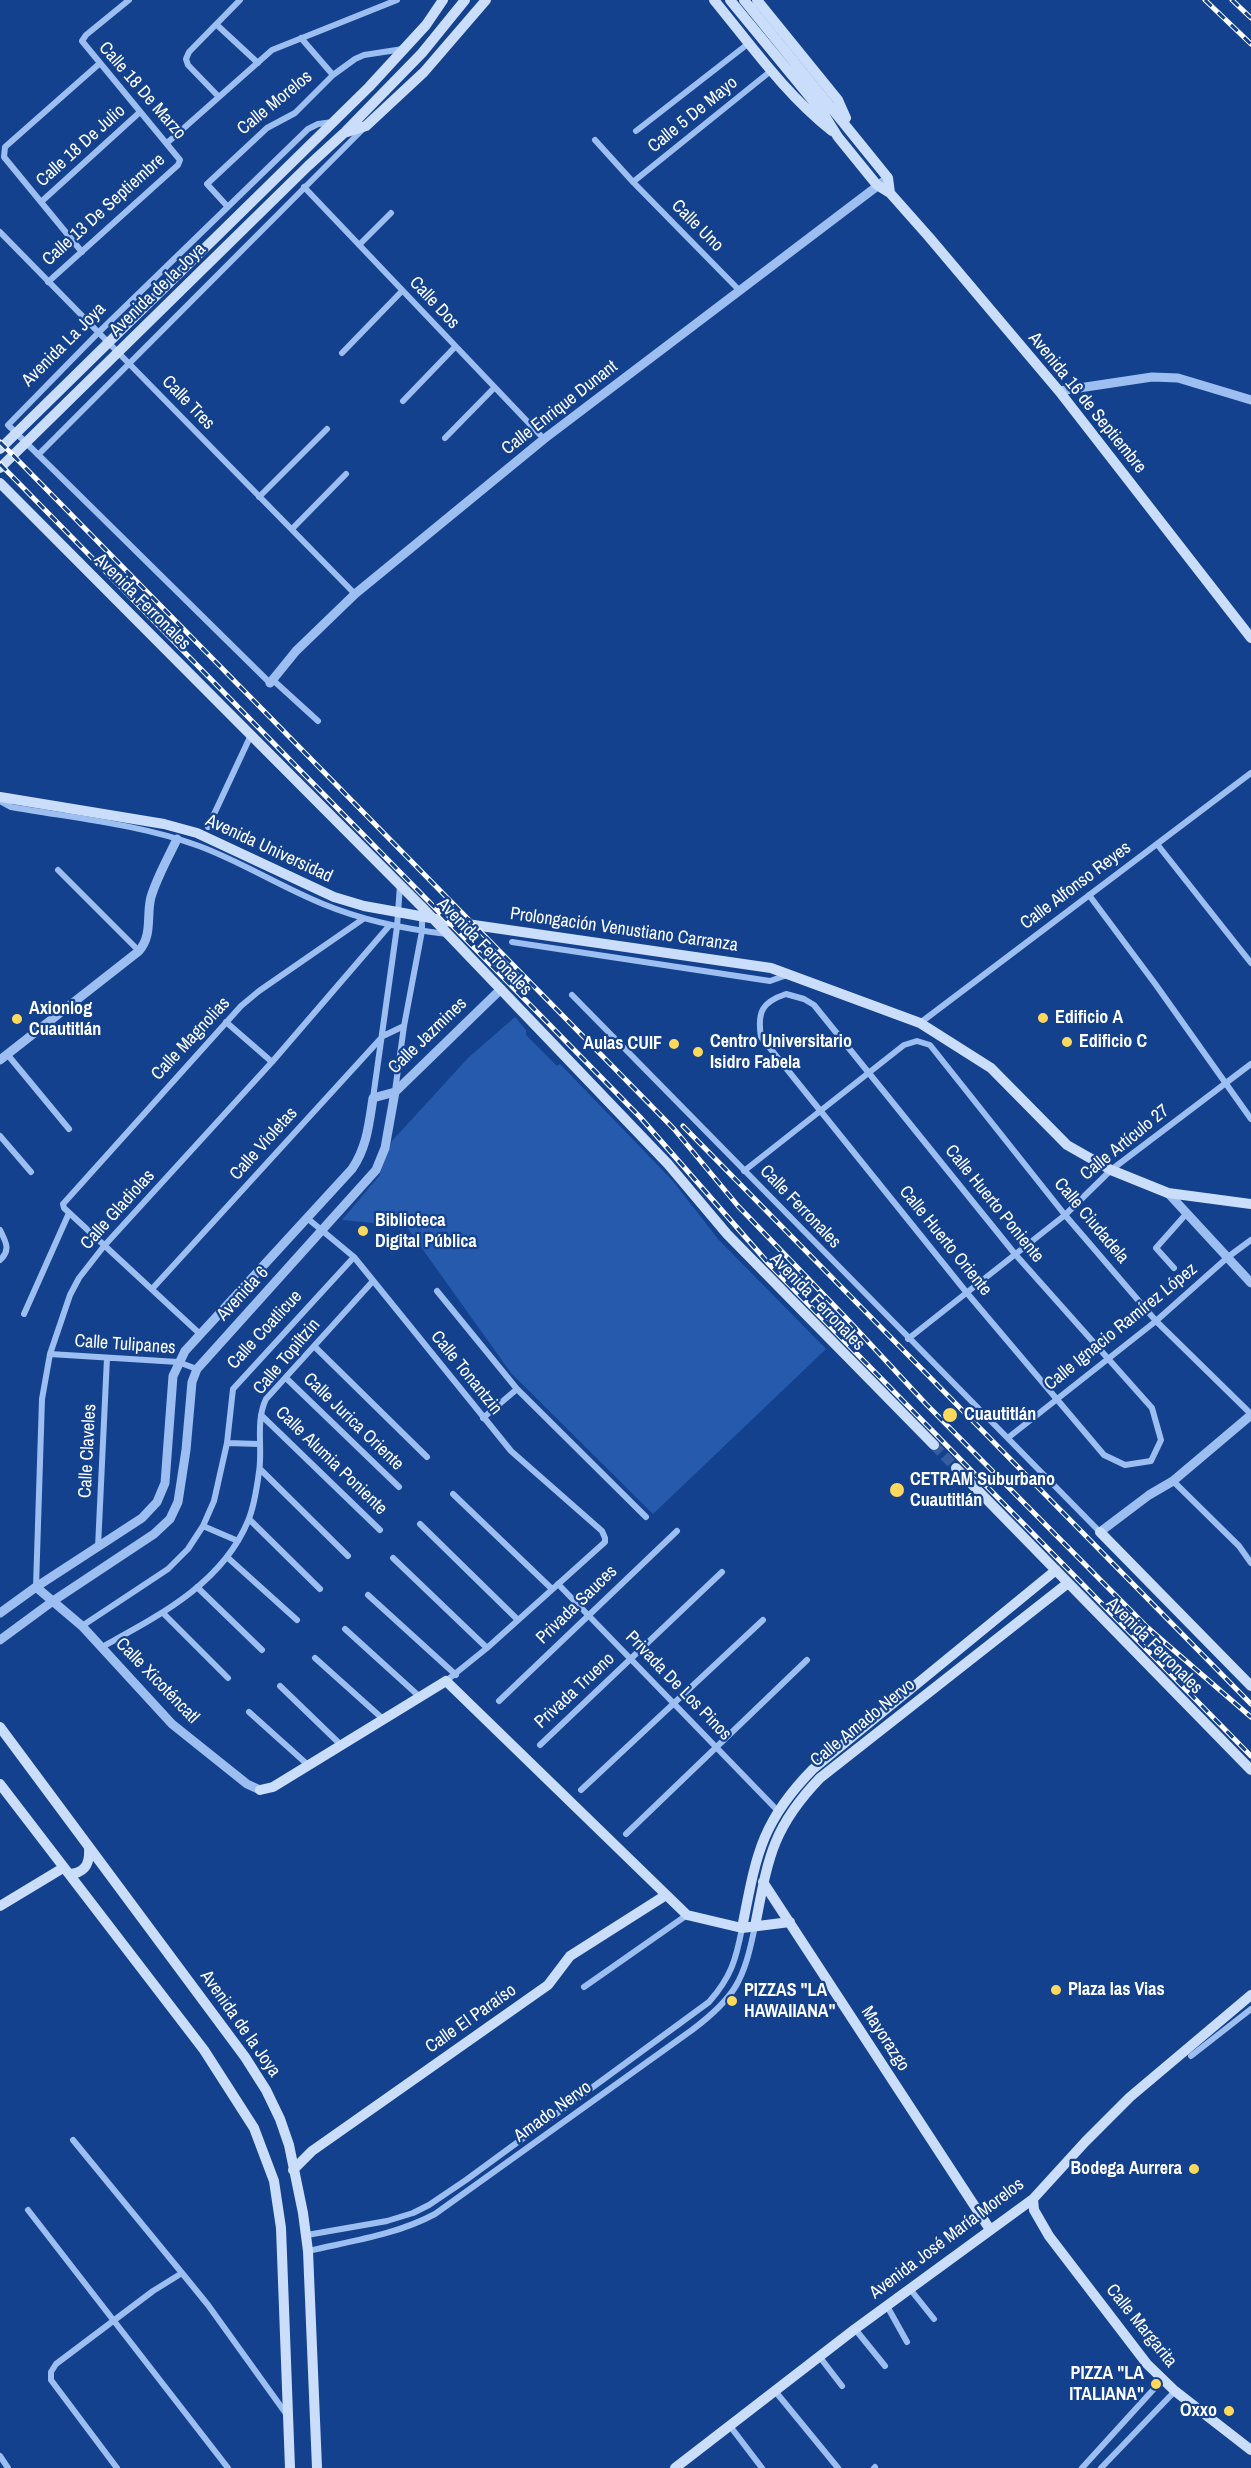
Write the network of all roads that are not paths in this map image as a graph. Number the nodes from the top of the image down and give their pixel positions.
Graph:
1 (129, 0) edge
2 (240, 0) edge
3 (397, 0) edge
4 (443, 0) edge
5 (465, 0) edge
6 (486, 0) edge
7 (714, 0) edge
8 (730, 0) edge
9 (744, 0) edge
10 (757, 0) edge
11 (217, 25) junction
12 (302, 38) junction
13 (749, 43) junction
14 (405, 49) junction
15 (258, 63) junction
16 (99, 64) junction
17 (772, 70) junction
18 (333, 75) junction
19 (218, 96) junction
20 (140, 112) junction
21 (331, 124) junction
22 (366, 126) junction
23 (850, 130) junction
24 (636, 131) dead end
25 (342, 135) junction
26 (838, 136) junction
27 (595, 140) dead end
28 (167, 143) junction
29 (180, 160) joint
30 (888, 178) junction
31 (633, 182) junction
32 (878, 185) junction
33 (304, 188) junction
34 (890, 193) junction
35 (41, 202) junction
36 (228, 207) junction
37 (391, 213) dead end
38 (0, 232) edge
39 (359, 245) junction
40 (82, 252) junction
41 (48, 282) junction
42 (402, 291) junction
43 (740, 291) junction
44 (99, 332) junction
45 (455, 347) junction
46 (342, 353) dead end
47 (129, 364) junction
48 (494, 388) junction
49 (1059, 391) junction
50 (403, 400) dead end
51 (1251, 400) edge
52 (327, 429) dead end
53 (445, 438) dead end
54 (544, 440) junction
55 (0, 449) edge
56 (38, 455) junction
57 (0, 468) edge
58 (346, 474) dead end
59 (1, 486) edge
60 (259, 497) junction
61 (292, 529) junction
62 (355, 594) junction
63 (1251, 638) edge
64 (272, 682) junction
65 (318, 721) dead end
66 (251, 735) junction
67 (1251, 772) edge
68 (0, 799) edge
69 (208, 827) dead end
70 (177, 840) junction
71 (1157, 844) junction
72 (58, 870) dead end
73 (400, 885) junction
74 (1089, 895) junction
75 (422, 907) junction
76 (363, 919) junction
77 (453, 922) joint
78 (389, 926) junction
79 (397, 927) junction
80 (422, 931) junction
81 (448, 934) junction
82 (512, 942) dead end
83 (139, 951) junction
84 (1251, 963) edge
85 (788, 975) junction
86 (501, 989) junction
87 (572, 995) dead end
88 (771, 999) joint
89 (226, 1022) junction
90 (920, 1023) junction
91 (404, 1026) junction
92 (383, 1036) junction
93 (4, 1057) edge
94 (272, 1062) junction
95 (1251, 1064) edge
96 (869, 1072) junction
97 (1226, 1084) junction
98 (395, 1092) junction
99 (373, 1098) junction
100 (821, 1111) junction
101 (1251, 1119) edge
102 (69, 1129) dead end
103 (0, 1136) edge
104 (1111, 1170) junction
105 (744, 1171) junction
106 (31, 1173) dead end
107 (1168, 1193) junction
108 (1251, 1204) edge
109 (69, 1213) junction
110 (1187, 1213) junction
111 (1065, 1215) junction
112 (307, 1218) junction
113 (0, 1230) edge
114 (323, 1231) junction
115 (1251, 1240) edge
116 (104, 1246) junction
117 (1014, 1254) junction
118 (354, 1257) junction
119 (1228, 1257) junction
120 (0, 1260) edge
121 (1174, 1268) dead end
122 (373, 1281) junction
123 (1251, 1283) edge
124 (152, 1289) junction
125 (437, 1291) dead end
126 (967, 1293) junction
127 (24, 1314) dead end
128 (1156, 1321) junction
129 (200, 1334) junction
130 (908, 1339) junction
131 (314, 1346) junction
132 (50, 1354) junction
133 (107, 1358) junction
134 (1107, 1358) junction
135 (178, 1362) junction
136 (197, 1369) junction
137 (286, 1378) junction
138 (518, 1389) junction
139 (1057, 1399) junction
140 (261, 1414) junction
141 (1251, 1415) edge
142 (483, 1418) junction
143 (1009, 1437) junction
144 (227, 1443) junction
145 (259, 1444) junction
146 (934, 1445) tunnel mouth
147 (168, 1448) junction
148 (186, 1450) junction
149 (428, 1457) dead end
150 (1151, 1461) joint
151 (956, 1468) tunnel mouth
152 (260, 1469) junction
153 (1173, 1481) junction
154 (399, 1487) dead end
155 (453, 1494) dead end
156 (646, 1516) dead end
157 (249, 1519) junction
158 (420, 1524) dead end
159 (203, 1526) junction
160 (380, 1530) dead end
161 (677, 1531) dead end
162 (1101, 1532) junction
163 (238, 1541) junction
164 (98, 1547) junction
165 (348, 1556) dead end
166 (227, 1557) junction
167 (393, 1558) dead end
168 (1251, 1563) edge
169 (1056, 1570) junction
170 (722, 1572) dead end
171 (1068, 1583) junction
172 (36, 1587) junction
173 (197, 1587) junction
174 (555, 1587) junction
175 (320, 1589) dead end
176 (368, 1595) dead end
177 (53, 1601) junction
178 (163, 1613) junction
179 (0, 1614) edge
180 (588, 1615) junction
181 (297, 1620) dead end
182 (518, 1620) junction
183 (763, 1620) dead end
184 (82, 1626) junction
185 (345, 1629) dead end
186 (979, 1634) junction
187 (0, 1640) edge
188 (988, 1645) junction
189 (102, 1647) junction
190 (487, 1648) junction
191 (262, 1650) dead end
192 (315, 1658) dead end
193 (631, 1659) junction
194 (807, 1659) dead end
195 (456, 1675) junction
196 (228, 1678) dead end
197 (446, 1681) junction
198 (280, 1686) dead end
199 (1251, 1686) edge
200 (420, 1697) junction
201 (499, 1701) dead end
202 (674, 1703) junction
203 (249, 1712) dead end
204 (383, 1719) junction
205 (0, 1727) edge
206 (853, 1736) junction
207 (341, 1745) junction
208 (540, 1745) dead end
209 (716, 1746) junction
210 (861, 1746) junction
211 (308, 1765) junction
212 (1251, 1770) edge
213 (0, 1784) edge
214 (260, 1790) joint
215 (581, 1790) dead end
216 (777, 1810) junction
217 (626, 1834) dead end
218 (89, 1848) junction
219 (753, 1868) junction
220 (66, 1871) junction
221 (764, 1883) junction
222 (666, 1895) junction
223 (0, 1906) edge
224 (687, 1916) junction
225 (790, 1922) junction
226 (755, 1926) junction
227 (742, 1928) junction
228 (584, 1988) dead end
229 (1251, 1995) edge
230 (1251, 2009) edge
231 (1191, 2056) dead end
232 (73, 2140) dead end
233 (293, 2170) junction
234 (1033, 2199) junction
235 (28, 2210) dead end
236 (990, 2228) junction
237 (307, 2235) junction
238 (308, 2251) junction
239 (182, 2273) junction
240 (909, 2288) junction
241 (886, 2305) junction
242 (934, 2319) dead end
243 (114, 2321) junction
244 (855, 2329) junction
245 (907, 2342) dead end
246 (819, 2356) junction
247 (885, 2366) dead end
248 (1162, 2380) junction
249 (842, 2386) dead end
250 (775, 2391) junction
251 (1175, 2391) junction
252 (287, 2415) junction
253 (730, 2426) junction
254 (1101, 2448) junction
255 (1251, 2450) edge
256 (0, 2456) edge
257 (1112, 2457) junction
258 (760, 2467) edge
259 (8, 2468) edge
260 (117, 2468) edge
261 (228, 2468) edge
262 (290, 2468) edge
263 (316, 2468) edge
264 (675, 2468) edge
265 (838, 2468) edge
266 (1082, 2468) edge
267 (1101, 2468) edge

1 - 16 street, Calle 18 De Marzo
2 - 11 street
3 - 12 street
4 - 14 main road
5 - 25 main road, Avenida de la Joya
6 - 22 main road
7 - 13 main road
8 - 26 main road
9 - 23 main road
10 - 23 main road
11 - 15 street
11 - 19 street
12 - 15 street
12 - 18 street
13 - 17 main road
13 - 24 street
14 - 18 street, Calle Morelos
14 - 21 main road
15 - 19 street
16 - 20 street, Calle 18 De Marzo
16 - 35 street
17 - 26 main road
17 - 31 street, Calle 5 De Mayo
18 - 36 street, Calle Morelos
19 - 28 street
20 - 28 street, Calle 18 De Marzo
20 - 35 street, Calle 18 De Julio
21 - 36 street, Avenida La Joya
21 - 55 main road, Avenida de la Joya
22 - 25 main road
22 - 33 street
23 - 30 main road
25 - 57 main road, Avenida de la Joya
26 - 32 main road, Avenida 16 de Septiembre
27 - 31 street, Calle Uno
28 - 29 street, Calle 18 De Marzo
29 - 40 street, Calle 13 De Septiembre
30 - 32 street, Calle Enrique Dunant
30 - 34 main road
31 - 43 street, Calle Uno
32 - 34 main road, Avenida 16 de Septiembre
32 - 43 street, Calle Enrique Dunant
33 - 39 street, Calle Dos
33 - 47 street
34 - 49 main road, Avenida 16 de Septiembre
35 - 40 street
36 - 44 street, Avenida La Joya
37 - 39 street
38 - 41 street, Calle Tres
39 - 42 street, Calle Dos
40 - 41 street, Calle 13 De Septiembre
41 - 44 street, Calle Tres
42 - 45 street, Calle Dos
42 - 46 street
43 - 54 street, Calle Enrique Dunant
44 - 47 street, Calle Tres
44 - 56 street, Avenida La Joya
45 - 48 street, Calle Dos
45 - 50 street
47 - 56 street
47 - 60 street, Calle Tres
48 - 53 street
48 - 54 street, Calle Dos
49 - 51 street
49 - 63 main road, Avenida 16 de Septiembre
52 - 60 street
54 - 62 street, Calle Enrique Dunant
56 - 64 street
58 - 61 street
59 - 66 main road, Avenida Ferronales
60 - 61 street, Calle Tres
61 - 62 street, Calle Tres
62 - 64 street, Calle Enrique Dunant
64 - 65 street
66 - 69 street
66 - 73 main road, Avenida Ferronales
67 - 71 street, Calle Alfonso Reyes
68 - 70 street, Avenida Universidad
68 - 77 main road, Avenida Universidad
70 - 76 street, Avenida Universidad
70 - 83 street
71 - 74 street, Calle Alfonso Reyes
71 - 84 street
72 - 83 street
73 - 75 main road, Avenida Ferronales
73 - 79 street, Avenida 6
74 - 90 street, Calle Alfonso Reyes
74 - 97 street
75 - 80 street, Avenida 6
75 - 81 main road, Avenida Ferronales
76 - 78 street, Avenida Universidad
76 - 89 street, Calle Magnolias
77 - 85 main road, Prolongación Venustiano Carranza
78 - 79 street, Avenida Universidad
78 - 94 street, Calle Gladiolas
79 - 80 street, Avenida Universidad
79 - 92 street, Avenida 6
80 - 81 street, Avenida Universidad
80 - 91 street, Avenida 6
81 - 86 main road, Avenida Ferronales
82 - 85 street, Prolongación Venustiano Carranza
83 - 93 street
85 - 90 main road, Prolongación Venustiano Carranza
86 - 98 street, Calle Jazmines
86 - 146 main road, Avenida Ferronales
87 - 105 street, Calle Ferronales
88 - 96 street, Calle Huerto Poniente
88 - 100 street, Calle Huerto Oriente
89 - 94 street
89 - 109 street, Calle Magnolias
90 - 104 main road, Prolongación Venustiano Carranza
91 - 92 street, Calle Violetas
91 - 98 street, Avenida 6
92 - 99 street, Avenida 6
92 - 124 street, Calle Violetas
93 - 102 street
94 - 116 street, Calle Gladiolas
95 - 97 street, Calle Artículo 27
96 - 100 street
96 - 111 street, Calle Ciudadela
96 - 117 street, Calle Huerto Poniente
97 - 101 street
97 - 104 street, Calle Artículo 27
98 - 99 street, Calle Jazmines
98 - 114 street, Avenida 6
99 - 112 street, Avenida 6
100 - 105 street
100 - 126 street, Calle Huerto Oriente
103 - 106 street
104 - 107 main road, Prolongación Venustiano Carranza
104 - 111 street, Calle Artículo 27
105 - 130 street, Calle Ferronales
107 - 108 main road, Prolongación Venustiano Carranza
107 - 110 street
109 - 116 street
109 - 127 street
110 - 119 street
110 - 121 street
111 - 117 street, Calle Artículo 27
111 - 128 street, Calle Ciudadela
112 - 114 street, Calle Tonantzin
112 - 129 street, Avenida 6
113 - 120 street
114 - 118 street, Calle Tonantzin
114 - 136 street, Avenida 6
115 - 119 street, Calle Ignacio Ramírez López
116 - 124 street
116 - 132 street, Calle Gladiolas
117 - 126 street, Calle Artículo 27
117 - 134 street, Calle Huerto Poniente
118 - 122 street, Calle Tonantzin
118 - 144 street, Calle Coatlicue
119 - 123 street
119 - 128 street, Calle Ignacio Ramírez López
122 - 131 street, Calle Topiltzin
122 - 142 street, Calle Tonantzin
124 - 129 street
125 - 138 street
126 - 130 street, Calle Artículo 27
126 - 139 street, Calle Huerto Oriente
128 - 134 street, Calle Ignacio Ramírez López
128 - 141 street, Calle Ciudadela
129 - 135 street, Avenida 6
130 - 143 street, Calle Ferronales
131 - 137 street, Calle Topiltzin
131 - 149 street
132 - 133 street, Calle Tulipanes
132 - 172 street, Calle Gladiolas
133 - 135 street, Calle Tulipanes
133 - 164 street, Calle Claveles
134 - 139 street, Calle Ignacio Ramírez López
134 - 150 street, Calle Huerto Poniente
135 - 136 street, Calle Tulipanes
135 - 147 street, Avenida 6
136 - 148 street, Avenida 6
137 - 140 street, Calle Topiltzin
137 - 154 street, Calle Jurica Oriente
138 - 142 street
138 - 156 street
139 - 143 street, Calle Ignacio Ramírez López
139 - 150 street, Calle Huerto Oriente
140 - 145 street, Calle Topiltzin
140 - 160 street, Calle Alumia Poniente
141 - 153 street
142 - 174 street, Calle Tonantzin
143 - 162 street
144 - 145 street
144 - 159 street, Calle Coatlicue
145 - 152 street, Calle Topiltzin
147 - 148 street
147 - 164 street, Avenida 6
148 - 177 street, Avenida 6
151 - 169 main road, Avenida Ferronales
152 - 157 street, Calle Topiltzin
152 - 165 street
153 - 162 street
153 - 168 street
155 - 174 street, Privada De Los Pinos
157 - 163 street, Calle Topiltzin
157 - 175 street
158 - 182 street
159 - 163 street
159 - 184 street, Calle Coatlicue
161 - 180 street, Privada Sauces
162 - 199 main road
163 - 166 street, Calle Topiltzin
164 - 172 street, Avenida 6
166 - 173 street, Calle Topiltzin
166 - 181 street
167 - 190 street
169 - 171 main road, Avenida Ferronales
169 - 186 main road, Calle Amado Nervo
170 - 193 street
171 - 188 main road, Calle Amado Nervo
171 - 212 main road, Avenida Ferronales
172 - 177 street, Calle Xicoténcatl
172 - 179 street, Avenida 6
173 - 178 street, Calle Topiltzin
173 - 191 street
174 - 180 street, Privada De Los Pinos
174 - 182 street
176 - 195 street
177 - 184 street, Calle Xicoténcatl
177 - 187 street, Avenida 6
178 - 189 street, Calle Topiltzin
178 - 196 street
180 - 193 street, Privada De Los Pinos
180 - 201 street, Privada Sauces
182 - 190 street
183 - 202 street
184 - 189 street, Calle Xicoténcatl
185 - 200 street
186 - 188 street
186 - 206 main road, Calle Amado Nervo
188 - 210 main road, Calle Amado Nervo
189 - 214 street, Calle Xicoténcatl
190 - 195 street
192 - 204 street
193 - 202 street, Privada De Los Pinos
193 - 208 street, Privada Trueno
194 - 209 street
195 - 197 street
197 - 200 main road
197 - 222 main road
198 - 207 street
200 - 204 main road
202 - 209 street, Privada De Los Pinos
202 - 215 street
203 - 211 street
204 - 207 main road
205 - 218 main road, Avenida de la Joya
206 - 210 street
206 - 216 main road, Calle Amado Nervo
207 - 211 main road
209 - 216 street, Privada De Los Pinos
209 - 217 street
210 - 221 main road, Calle Amado Nervo
211 - 214 main road
213 - 220 main road
216 - 219 main road, Calle Amado Nervo
218 - 220 main road
218 - 233 main road, Avenida de la Joya
219 - 221 main road, Mayorazgo
219 - 227 main road, Calle Amado Nervo
220 - 223 main road
220 - 252 main road
221 - 225 main road, Mayorazgo
221 - 226 main road, Calle Amado Nervo
222 - 224 main road
222 - 233 main road, Calle El Paraíso
224 - 227 main road
224 - 228 street
225 - 226 main road
225 - 236 main road, Mayorazgo
226 - 227 main road
226 - 238 street, Amado Nervo
227 - 237 street, Amado Nervo
229 - 234 main road, Avenida José María Morelos
230 - 231 street
232 - 239 street
233 - 237 main road, Avenida de la Joya
234 - 236 main road, Avenida José María Morelos
234 - 248 main road, Calle Margarita
235 - 243 street
236 - 240 main road, Avenida José María Morelos
237 - 238 main road, Avenida de la Joya
238 - 263 main road, Avenida de la Joya
239 - 243 street
239 - 252 street
240 - 241 main road, Avenida José María Morelos
240 - 242 street
241 - 244 main road, Avenida José María Morelos
241 - 245 street
243 - 260 street
243 - 261 street
244 - 246 main road, Avenida José María Morelos
244 - 247 street
246 - 249 street
246 - 250 main road, Avenida José María Morelos
248 - 251 main road, Calle Margarita
248 - 254 street
250 - 253 main road, Avenida José María Morelos
250 - 265 street
251 - 255 main road, Calle Margarita
251 - 257 street
252 - 262 main road
253 - 258 street
253 - 264 main road, Avenida José María Morelos
254 - 257 street
254 - 266 street
256 - 259 street
257 - 267 street

